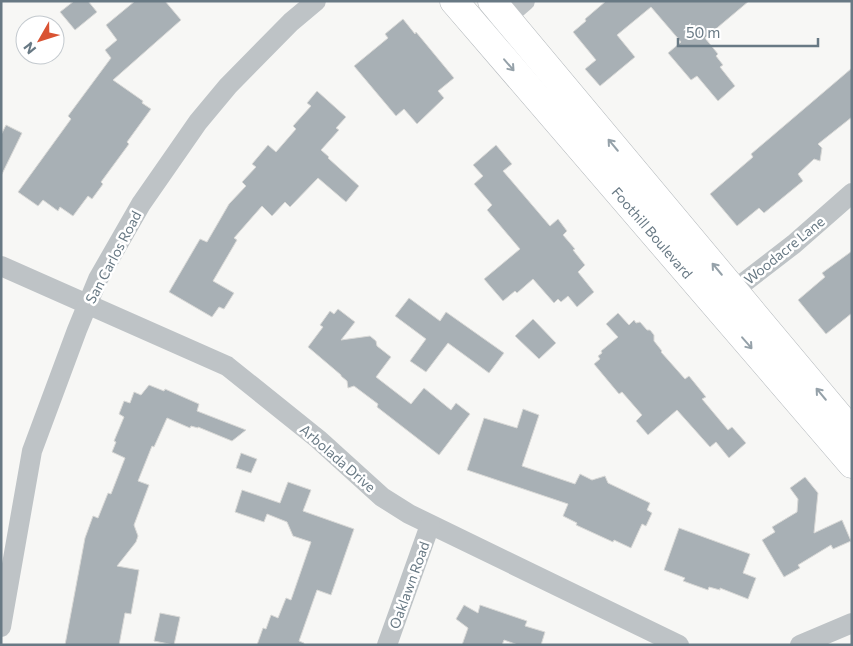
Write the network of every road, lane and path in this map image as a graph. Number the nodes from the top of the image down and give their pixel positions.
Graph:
1 (316, 1) edge
2 (454, 1) edge
3 (508, 7) edge
4 (484, 36) junction
5 (852, 193) edge
6 (1, 266) edge
7 (725, 298) junction
8 (86, 305) junction
9 (852, 432) edge
10 (852, 464) edge
11 (430, 525) junction
12 (852, 623) edge
13 (1, 627) edge
14 (387, 645) edge
15 (679, 645) edge
16 (800, 645) edge

1 - 8 street, San Carlos Road
2 - 4 main road, Foothill Boulevard
3 - 4 street
7 -> 3 main road, Foothill Boulevard
4 -> 7 main road, Foothill Boulevard
5 - 7 street, Woodacre Lane
6 - 8 street, Arbolada Drive
9 -> 7 main road, Foothill Boulevard
7 -> 10 main road, Foothill Boulevard
8 - 11 street, Arbolada Drive
8 - 13 street, San Carlos Road
11 - 14 street, Oaklawn Road
11 - 15 street, Arbolada Drive
12 - 16 street

